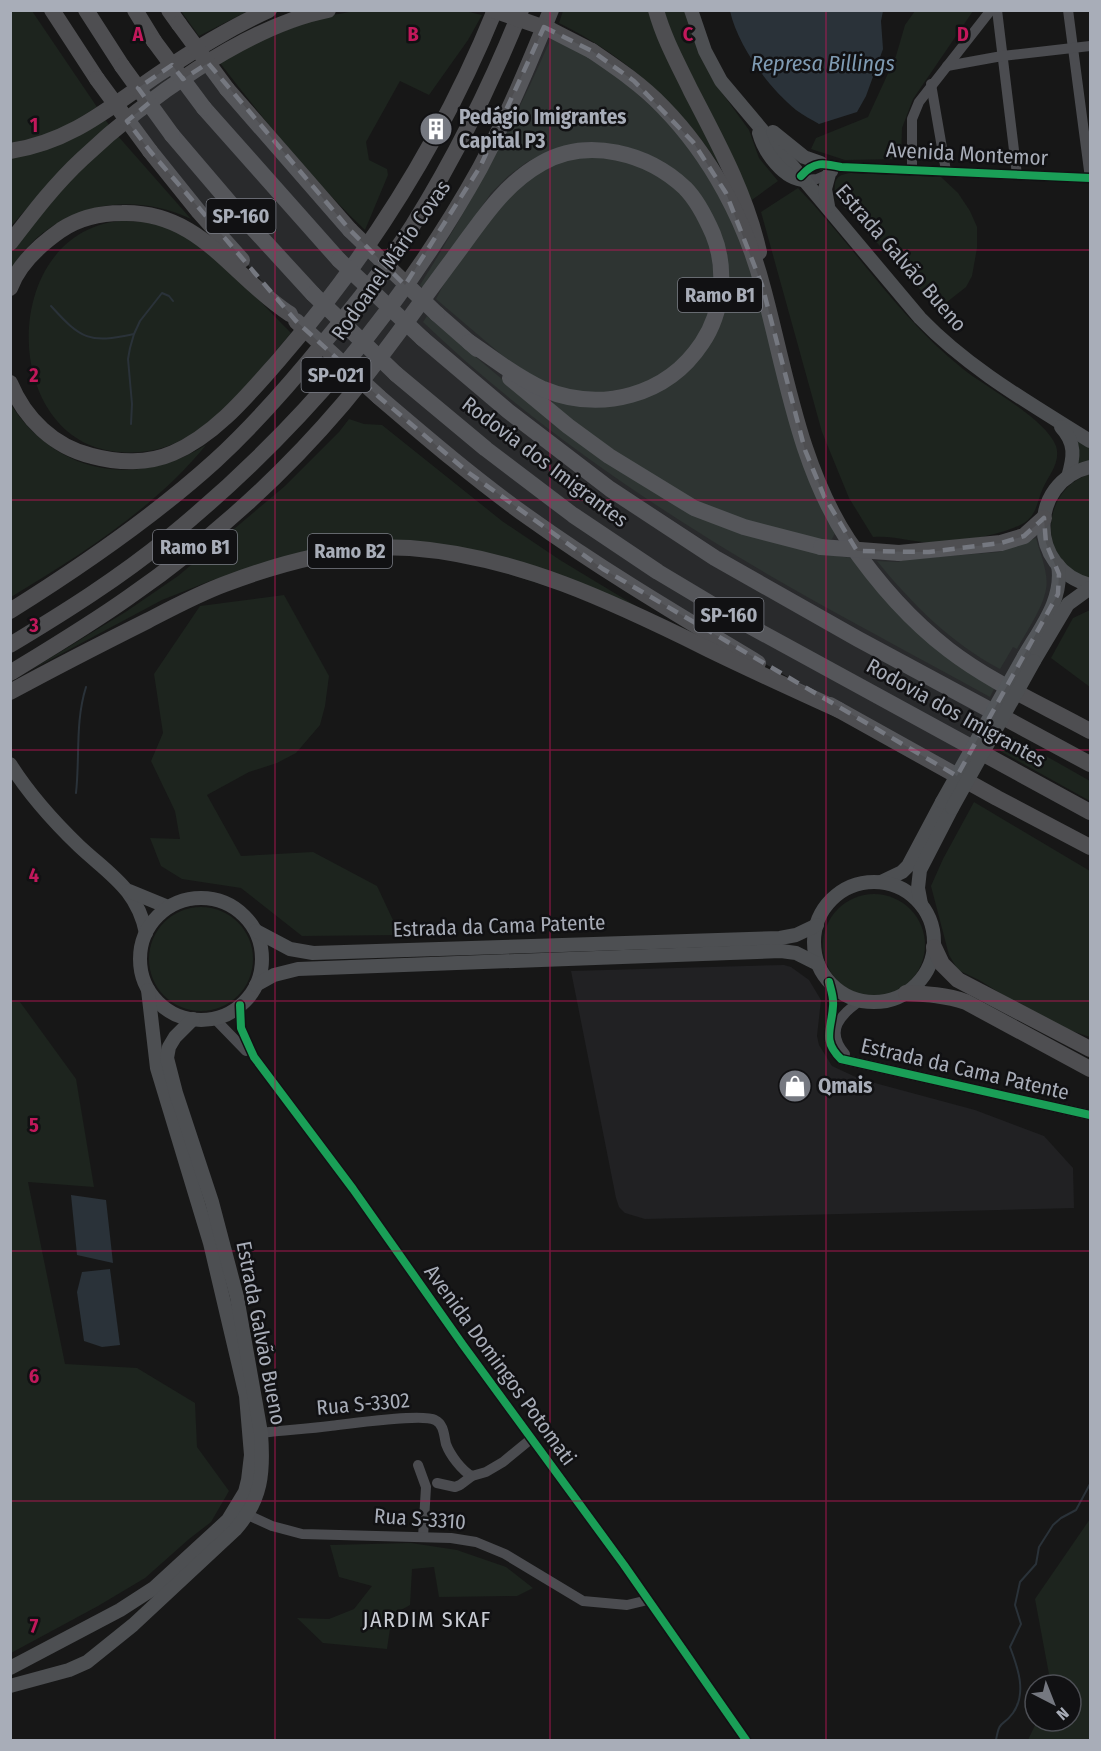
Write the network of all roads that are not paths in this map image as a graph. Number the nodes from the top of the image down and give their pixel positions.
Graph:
1 (52, 10) edge
2 (86, 10) edge
3 (135, 10) edge
4 (269, 10) edge
5 (328, 10) edge
6 (494, 10) edge
7 (521, 10) edge
8 (551, 10) edge
9 (656, 10) edge
10 (691, 10) edge
11 (991, 10) edge
12 (998, 10) edge
13 (1068, 10) edge
14 (174, 17) edge
15 (1090, 46) edge
16 (1073, 48) junction
17 (1002, 56) junction
18 (947, 66) junction
19 (931, 84) junction
20 (758, 125) junction
21 (10, 151) edge
22 (830, 168) junction
23 (912, 169) junction
24 (946, 171) junction
25 (1017, 175) junction
26 (803, 178) junction
27 (1090, 178) edge
28 (828, 208) junction
29 (10, 243) edge
30 (762, 285) junction
31 (10, 288) edge
32 (293, 317) junction
33 (469, 342) junction
34 (10, 384) edge
35 (1050, 416) junction
36 (1090, 441) edge
37 (1090, 467) edge
38 (1068, 477) junction
39 (1044, 518) junction
40 (1058, 565) junction
41 (1090, 586) edge
42 (10, 611) edge
43 (10, 645) edge
44 (1029, 658) junction
45 (10, 673) edge
46 (10, 692) edge
47 (839, 710) junction
48 (1090, 731) edge
49 (10, 764) edge
50 (1090, 764) edge
51 (946, 805) junction
52 (1090, 812) edge
53 (1090, 847) edge
54 (881, 882) junction
55 (129, 891) junction
56 (921, 904) junction
57 (168, 907) junction
58 (817, 925) junction
59 (256, 932) junction
60 (146, 933) junction
61 (934, 947) junction
62 (818, 964) junction
63 (829, 982) junction
64 (256, 985) junction
65 (148, 990) junction
66 (906, 993) junction
67 (860, 1001) junction
68 (240, 1005) junction
69 (214, 1018) junction
70 (193, 1019) junction
71 (1090, 1049) edge
72 (254, 1057) junction
73 (854, 1062) junction
74 (1090, 1069) edge
75 (1090, 1115) edge
76 (261, 1433) junction
77 (531, 1439) junction
78 (418, 1465) dead end
79 (472, 1476) junction
80 (438, 1483) dead end
81 (248, 1515) junction
82 (423, 1537) junction
83 (648, 1599) junction
84 (95, 1622) junction
85 (51, 1646) junction
86 (108, 1646) junction
87 (10, 1668) edge
88 (54, 1674) junction
89 (10, 1686) edge
90 (746, 1740) edge

1 - 32 highway, bridge
2 - 52 highway, Rodovia dos Imigrantes / SP-160, bridge
3 - 50 highway, Rodovia dos Imigrantes / SP-160, bridge
4 - 21 highway
5 - 29 highway
6 - 30 highway, bridge
6 - 34 highway
7 - 42 highway, Rodoanel Mário Covas / SP-021
8 - 43 highway, Rodoanel Mário Covas / SP-021
9 - 30 highway
10 - 20 main road
11 - 18 street
12 - 17 street
13 - 16 street
14 - 33 highway, bridge
15 - 16 street
16 - 17 street
16 - 27 street
17 - 18 street
17 - 25 street
18 - 19 street
19 - 23 street
19 - 24 street
20 - 22 main road
20 - 26 main road
22 - 23 street, Avenida Montemor
22 - 26 street, Avenida Montemor
22 - 28 main road
23 - 24 street, Avenida Montemor
24 - 25 street, Avenida Montemor
25 - 27 street, Avenida Montemor
26 - 28 main road, Estrada Galvão Bueno
28 - 35 main road, Estrada Galvão Bueno
30 - 48 highway
31 - 32 highway
32 - 47 highway, bridge
33 - 39 highway, bridge
33 - 45 highway, Ramo B1
35 - 36 main road, Estrada Galvão Bueno
35 - 38 main road, Estrada Galvão Bueno
37 - 38 main road
38 - 39 main road
39 - 40 main road
40 - 41 main road
40 - 44 main road
41 - 44 main road
44 - 51 main road, bridge
46 - 47 highway, Ramo B2
47 - 53 highway
49 - 55 main road
51 - 54 main road
51 - 56 main road
54 - 56 main road
54 - 58 main road
55 - 57 main road
55 - 60 main road
56 - 61 main road
57 - 59 main road
57 - 60 main road
58 - 59 main road, Estrada da Cama Patente
58 - 62 main road
59 - 64 main road
60 - 65 main road
61 - 66 main road
61 - 71 highway
62 - 63 main road
62 - 64 main road, Estrada da Cama Patente
63 - 67 main road
63 - 73 street, Estrada da Cama Patente
64 - 68 main road
65 - 70 main road
65 - 84 main road, Estrada Galvão Bueno
66 - 67 main road
66 - 74 highway
67 - 73 street, Estrada da Cama Patente
68 - 69 main road
68 - 72 street, Avenida Domingos Potomati
69 - 70 main road
69 - 72 street, Avenida Domingos Potomati
70 - 76 main road, Estrada Galvão Bueno
72 - 77 street, Avenida Domingos Potomati
73 - 75 street, Estrada da Cama Patente
76 - 79 street, Rua S-3302
76 - 81 main road, Estrada Galvão Bueno
77 - 79 street
77 - 83 street, Avenida Domingos Potomati
78 - 82 street
79 - 80 street
81 - 82 street, Rua S-3310
81 - 86 main road, Estrada Galvão Bueno
82 - 83 street, Rua S-3310
83 - 90 street, Avenida Domingos Potomati
84 - 85 main road, Estrada Galvão Bueno
84 - 86 main road
85 - 87 main road, Estrada Galvão Bueno
85 - 88 main road
86 - 88 main road, Estrada Galvão Bueno
88 - 89 main road, Estrada Galvão Bueno

